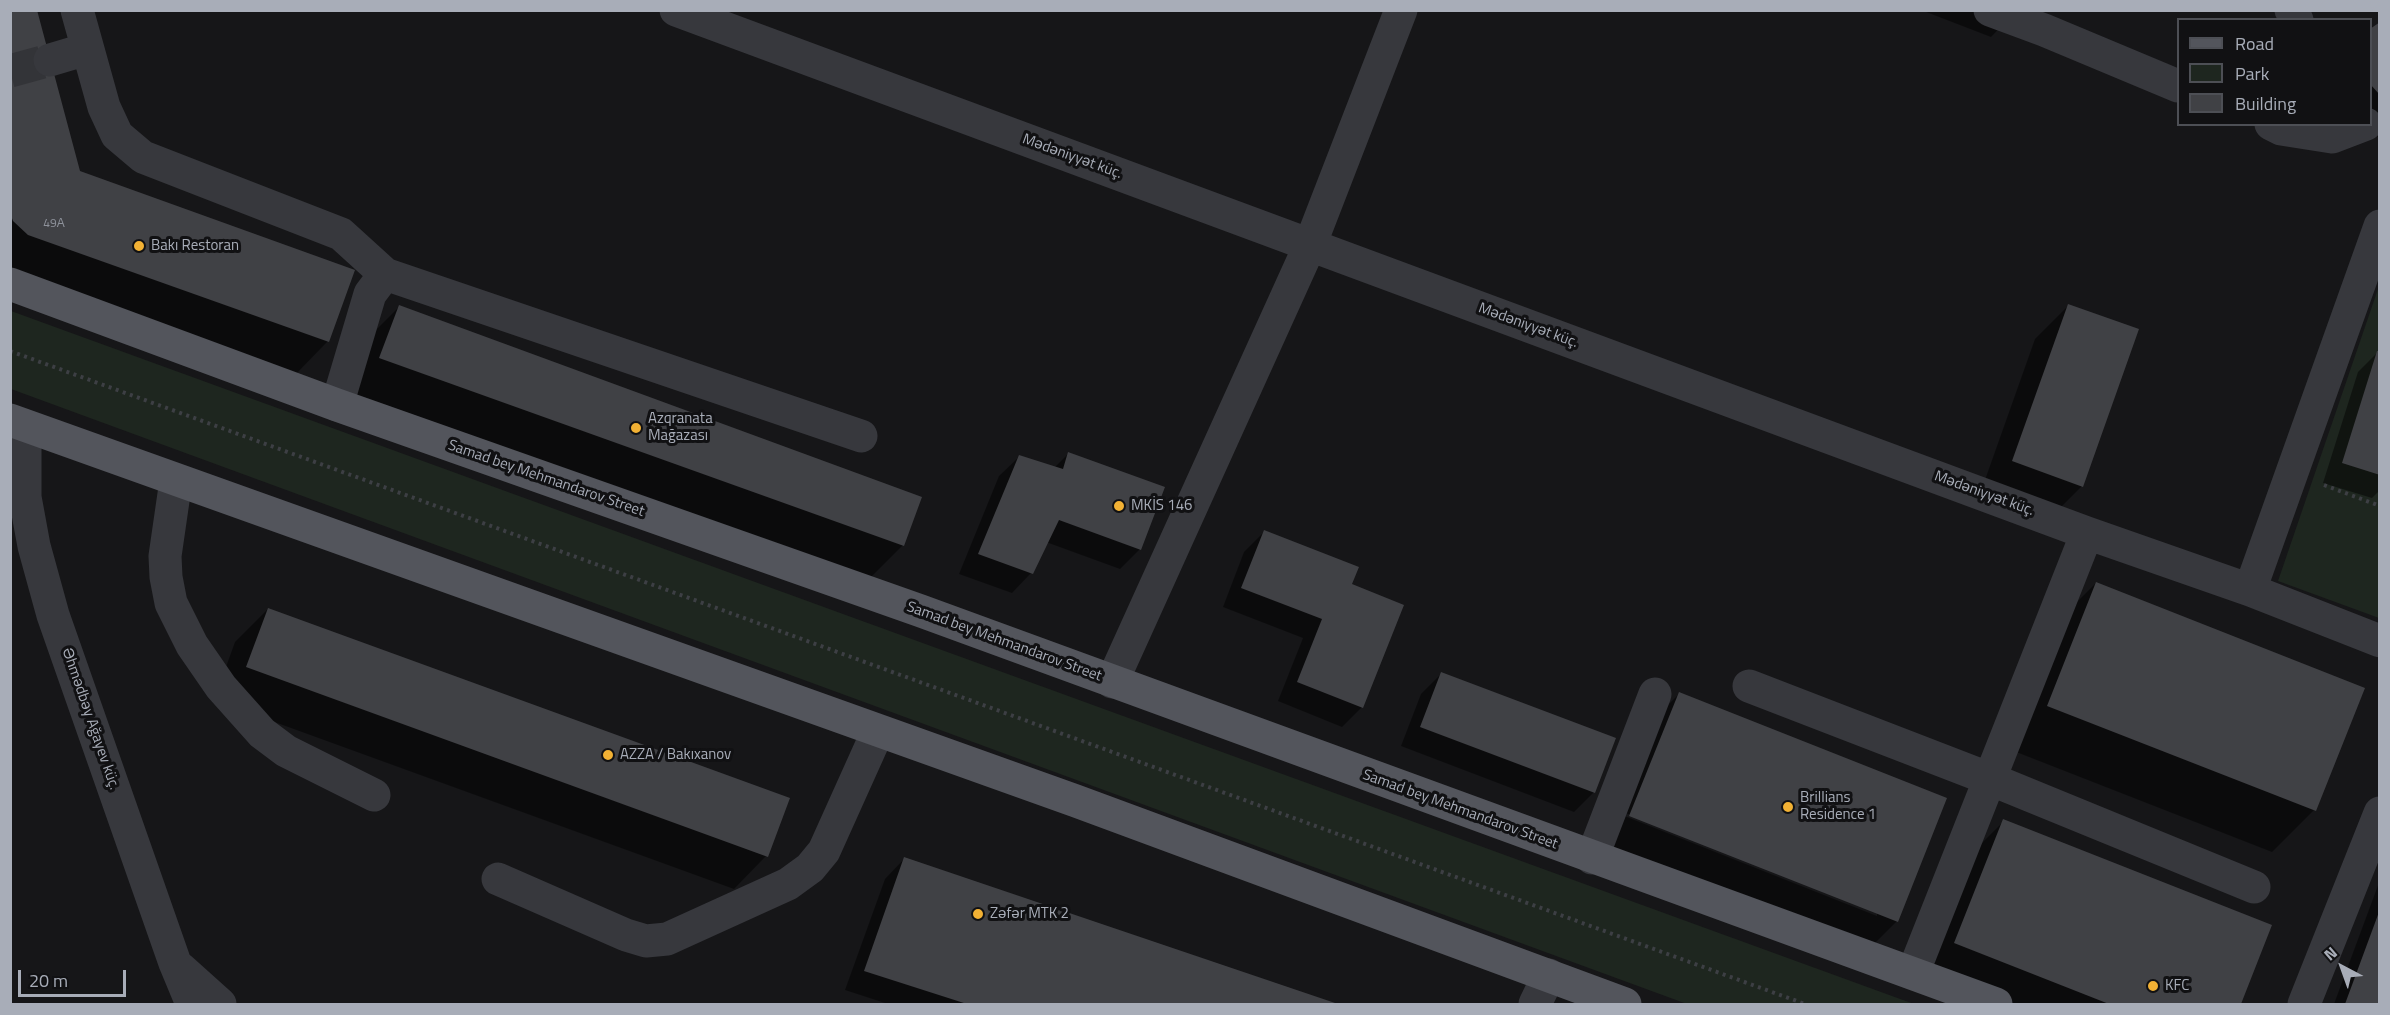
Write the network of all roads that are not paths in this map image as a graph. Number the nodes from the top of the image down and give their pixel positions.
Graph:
1 (77, 10) edge
2 (676, 10) edge
3 (1401, 10) edge
4 (1990, 10) edge
5 (2048, 20) edge
6 (87, 49) junction
7 (50, 60) tunnel mouth
8 (2177, 85) edge
9 (2275, 126) edge
10 (2361, 126) edge
11 (2379, 226) edge
12 (1310, 245) junction
13 (385, 274) junction
14 (10, 284) edge
15 (337, 405) junction
16 (18, 423) edge
17 (861, 436) dead end
18 (176, 480) junction
19 (18, 494) edge
20 (2087, 533) junction
21 (2250, 590) junction
22 (2379, 641) edge
23 (1112, 682) junction
24 (1749, 686) dead end
25 (1655, 694) dead end
26 (878, 731) junction
27 (1990, 779) junction
28 (374, 795) dead end
29 (2379, 813) edge
30 (1592, 858) junction
31 (498, 879) dead end
32 (2254, 886) dead end
33 (175, 963) junction
34 (1913, 973) junction
35 (1549, 975) junction
36 (192, 1005) edge
37 (220, 1005) edge
38 (1535, 1005) edge
39 (1625, 1005) edge
40 (1996, 1005) edge
41 (2304, 1005) edge

1 - 6 street
2 - 12 street, Mədəniyyət küç.
3 - 12 street
4 - 5 street
5 - 8 street
6 - 7 street
6 - 13 street
9 - 10 street
11 - 21 street
12 - 20 street, Mədəniyyət küç.
12 - 23 street
13 - 15 street
13 - 17 street
14 - 15 main road, Samad bey Mehmandarov Street
15 - 23 main road, Samad bey Mehmandarov Street
16 - 18 main road
16 - 19 street, Əhmədbəy Ağayev küç.
18 - 26 main road
18 - 28 street
19 - 33 street, Əhmədbəy Ağayev küç.
20 - 21 street, Mədəniyyət küç.
20 - 27 street
21 - 22 street, Mədəniyyət küç.
23 - 30 main road, Samad bey Mehmandarov Street
24 - 27 street
25 - 30 street
26 - 31 street
26 - 35 main road
27 - 32 street
27 - 34 street
29 - 41 street
30 - 34 main road, Samad bey Mehmandarov Street
33 - 36 street, Əhmədbəy Ağayev küç.
33 - 37 street
34 - 40 main road, Samad bey Mehmandarov Street
35 - 38 street
35 - 39 main road

